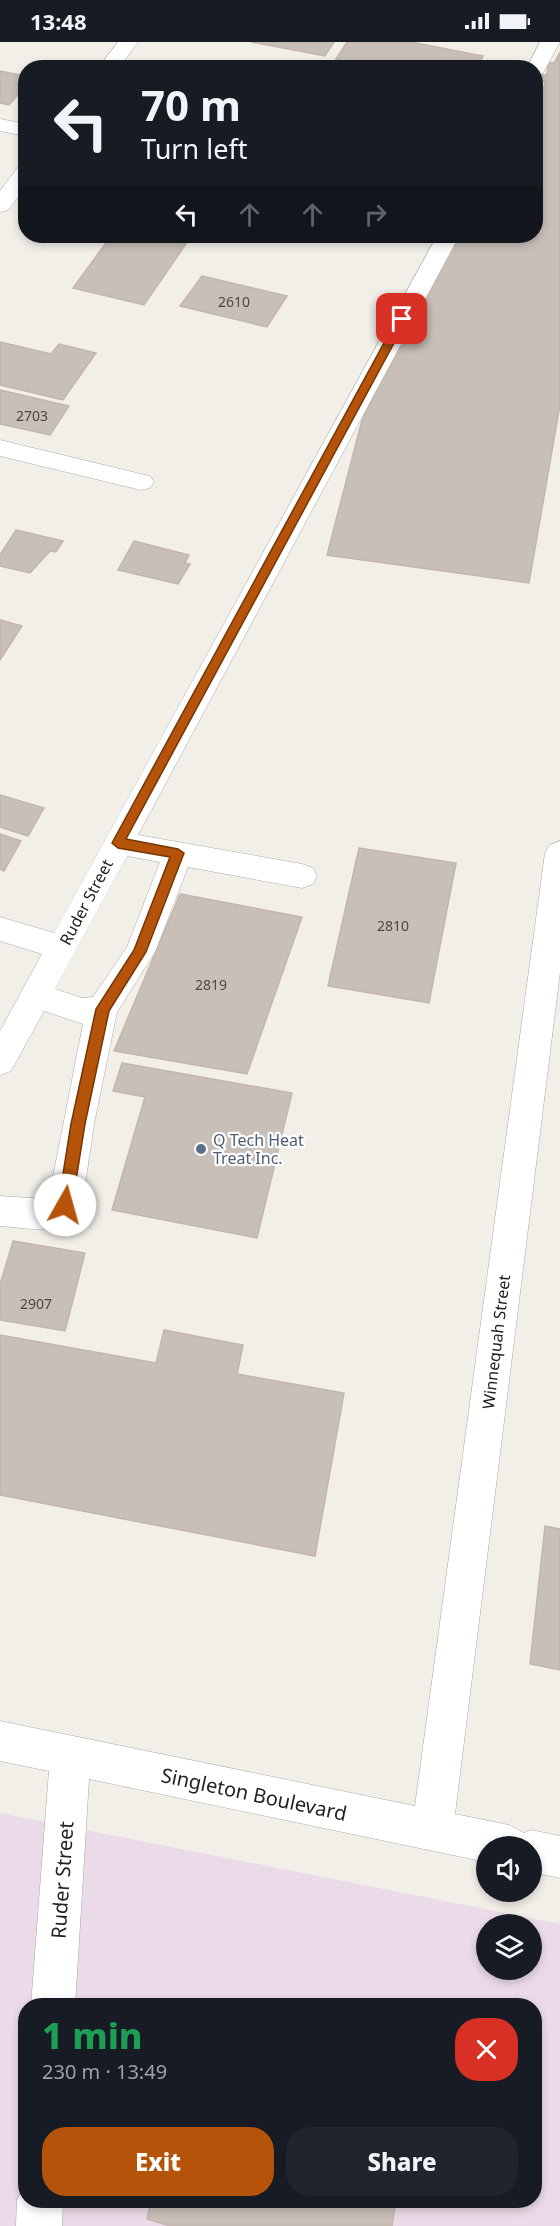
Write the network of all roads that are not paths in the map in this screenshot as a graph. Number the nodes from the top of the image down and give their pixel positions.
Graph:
1 (128, 42) edge
2 (550, 42) edge
3 (114, 60) edge
4 (541, 60) edge
5 (0, 125) edge
6 (18, 128) edge
7 (18, 182) edge
8 (0, 205) edge
9 (444, 243) edge
10 (0, 448) edge
11 (141, 482) dead end
12 (118, 843) junction
13 (178, 853) junction
14 (560, 853) edge
15 (302, 876) dead end
16 (0, 928) edge
17 (61, 948) junction
18 (36, 994) junction
19 (102, 1009) junction
20 (0, 1061) edge
21 (0, 1211) edge
22 (0, 1741) edge
23 (70, 1755) junction
24 (432, 1831) junction
25 (476, 1840) edge
26 (542, 1853) edge
27 (560, 1857) edge
28 (54, 1998) edge
29 (40, 2208) edge
30 (39, 2226) edge

1 - 3 street
2 - 4 street
5 - 6 street
7 - 8 street
9 - 12 street, Ruder Street
10 - 11 street
12 - 13 street
12 - 17 street, Ruder Street
13 - 15 street
13 - 19 street
14 - 24 street, Winnequah Street
16 - 17 street
17 - 18 street, Ruder Street
18 - 19 street
18 - 20 street, Ruder Street
19 - 21 street
22 - 23 street, Singleton Boulevard
23 - 24 street, Singleton Boulevard
23 - 28 street, Ruder Street
24 - 25 street, Singleton Boulevard
26 - 27 street
29 - 30 street

